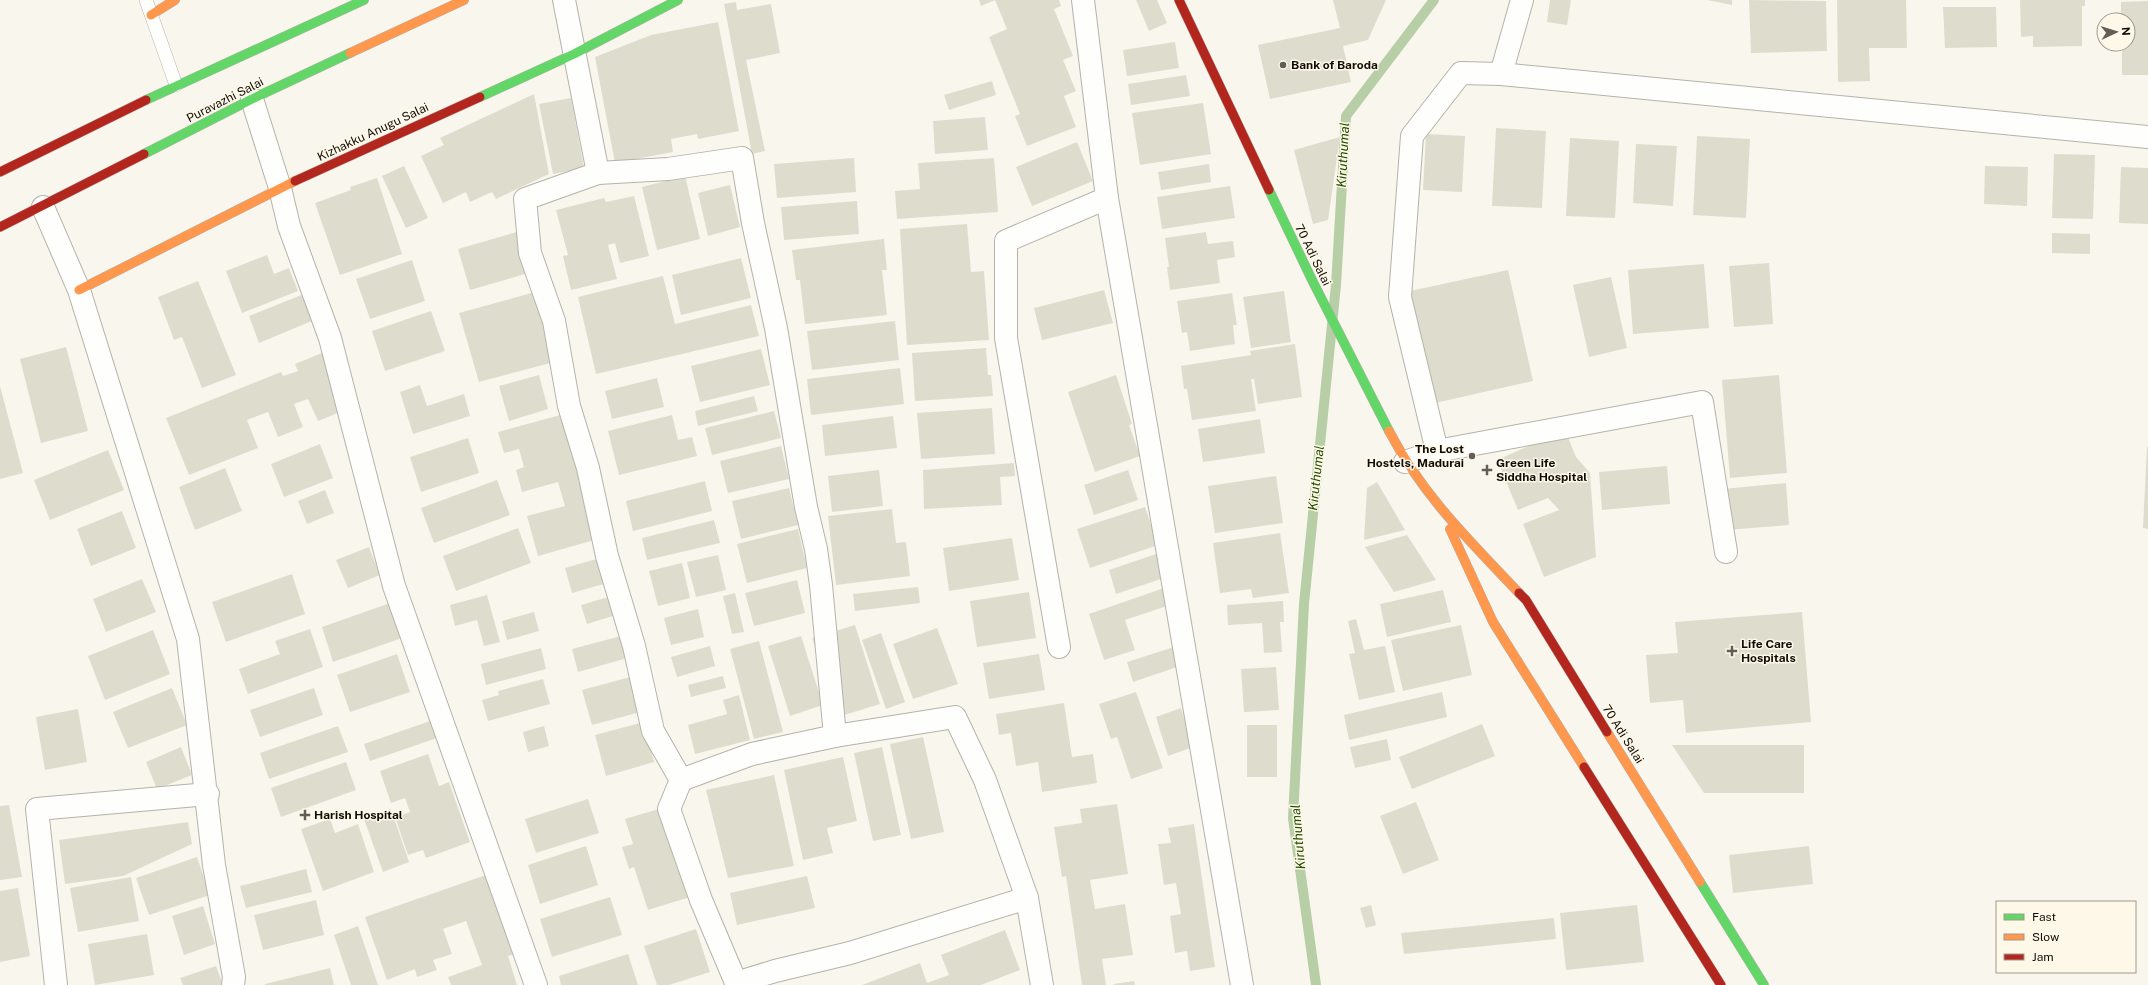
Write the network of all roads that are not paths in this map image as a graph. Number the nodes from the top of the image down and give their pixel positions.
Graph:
1 (146, 0) edge
2 (175, 0) edge
3 (364, 0) edge
4 (464, 0) edge
5 (564, 0) edge
6 (678, 0) edge
7 (1083, 0) edge
8 (1179, 0) edge
9 (1522, 0) edge
10 (151, 15) junction
11 (574, 54) junction
12 (1501, 74) junction
13 (176, 85) junction
14 (252, 99) junction
15 (2148, 137) edge
16 (0, 172) edge
17 (598, 173) junction
18 (280, 188) junction
19 (1107, 198) junction
20 (43, 206) junction
21 (0, 227) edge
22 (79, 290) junction
23 (1437, 451) junction
24 (1405, 462) junction
25 (1442, 512) junction
26 (1726, 552) dead end
27 (1059, 647) dead end
28 (835, 736) junction
29 (681, 780) junction
30 (208, 794) junction
31 (1027, 898) junction
32 (737, 984) edge
33 (56, 985) edge
34 (232, 985) edge
35 (536, 985) edge
36 (1042, 985) edge
37 (1242, 985) edge
38 (1721, 985) edge
39 (1764, 985) edge

1 - 10 lane
2 - 10 main road
3 - 13 main road
4 - 14 main road, Puravazhi Salai
5 - 11 street
6 - 11 main road, Kizhakku Anugu Salai
7 - 19 street
8 - 24 main road, 70 Adi Salai
9 - 12 street
10 - 13 lane
11 - 17 street
11 - 18 main road, Kizhakku Anugu Salai
12 - 15 street
12 - 23 street
13 - 16 main road
14 - 18 street
14 - 20 main road, Puravazhi Salai
17 - 28 street
17 - 29 street
18 - 22 main road, Kizhakku Anugu Salai
18 - 35 street
19 - 27 street
19 - 37 street
20 - 21 main road, Puravazhi Salai
20 - 22 street
22 - 30 street
23 - 24 street
23 - 26 street
24 - 25 main road, 70 Adi Salai
25 - 38 main road, 70 Adi Salai
25 - 39 main road, 70 Adi Salai
28 - 29 street
28 - 31 street
29 - 32 street
30 - 33 street
30 - 34 street
31 - 32 street
31 - 36 street

